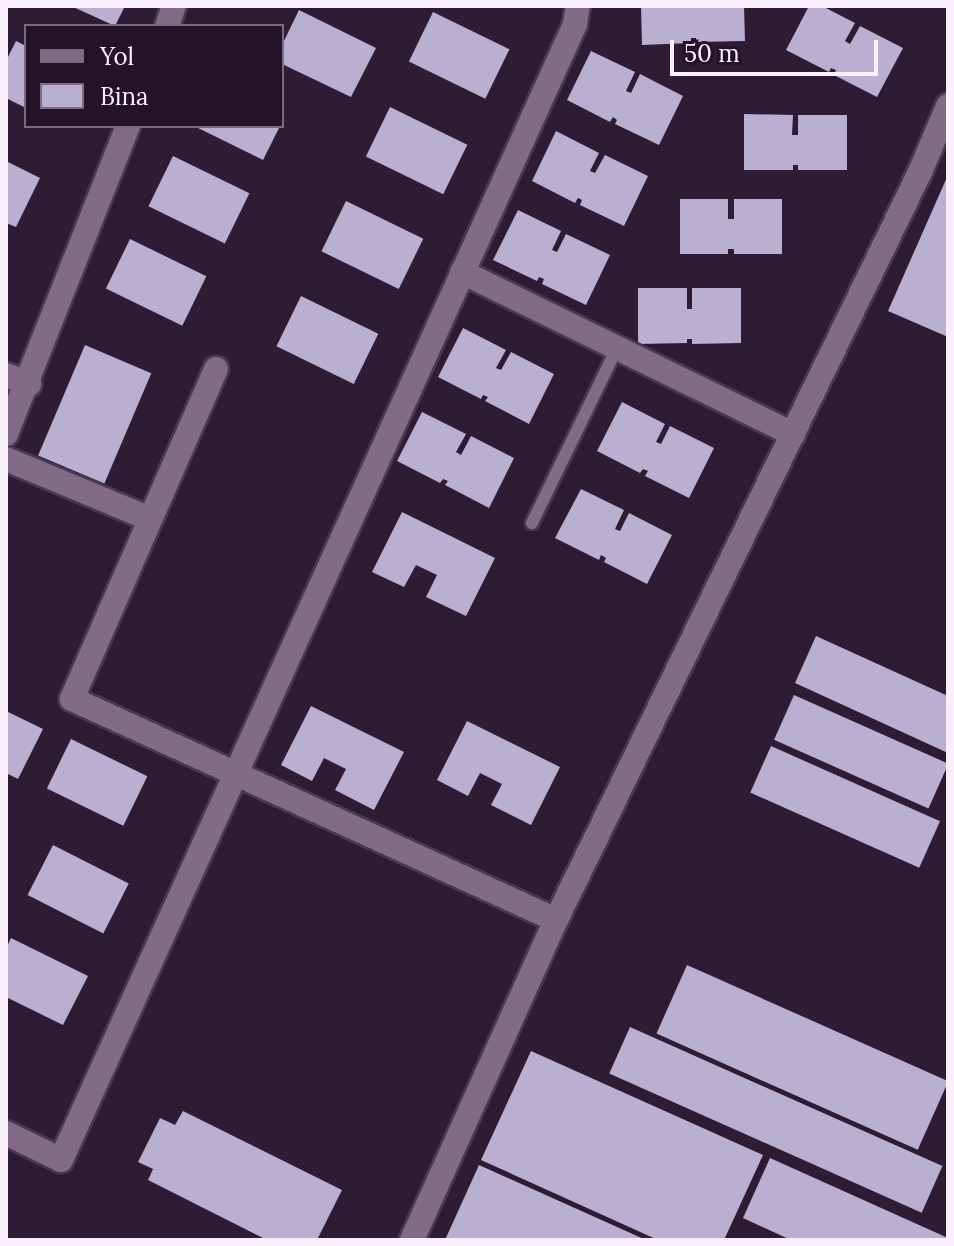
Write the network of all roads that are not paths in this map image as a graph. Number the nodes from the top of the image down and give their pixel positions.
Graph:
1 (578, 6) edge
2 (948, 106) edge
3 (127, 128) edge
4 (462, 272) junction
5 (617, 348) junction
6 (216, 369) dead end
7 (6, 375) edge
8 (29, 384) junction
9 (6, 434) edge
10 (793, 434) junction
11 (6, 459) edge
12 (150, 519) junction
13 (532, 523) dead end
14 (236, 773) junction
15 (556, 920) junction
16 (6, 1133) edge
17 (412, 1240) edge

1 - 4 street
2 - 10 street
3 - 8 street
4 - 5 street
4 - 14 street
5 - 10 street
5 - 13 lane
6 - 12 street
7 - 8 street
8 - 9 street
10 - 15 street
11 - 12 street
12 - 14 street
14 - 15 street
14 - 16 street
15 - 17 street

